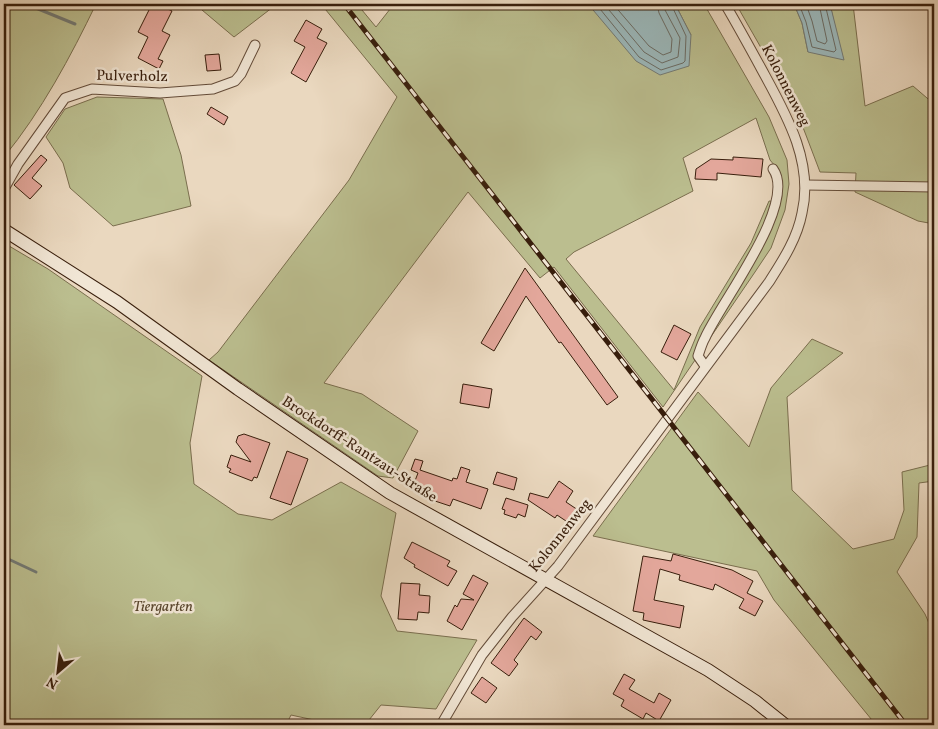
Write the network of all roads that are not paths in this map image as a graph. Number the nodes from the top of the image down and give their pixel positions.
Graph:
1 (725, 4) edge
2 (255, 45) dead end
3 (774, 169) dead end
4 (806, 185) junction
5 (4, 188) edge
6 (934, 188) edge
7 (4, 230) edge
8 (705, 366) junction
9 (544, 579) junction
10 (441, 725) edge
11 (785, 725) edge

1 - 4 street, Kolonnenweg
2 - 5 street, Pulverholz
3 - 8 street
4 - 6 street
4 - 8 street, Kolonnenweg
7 - 9 street, Brockdorff-Rantzau-Straße
8 - 9 street, Kolonnenweg
9 - 10 street, Kolonnenweg
9 - 11 street, Brockdorff-Rantzau-Straße

